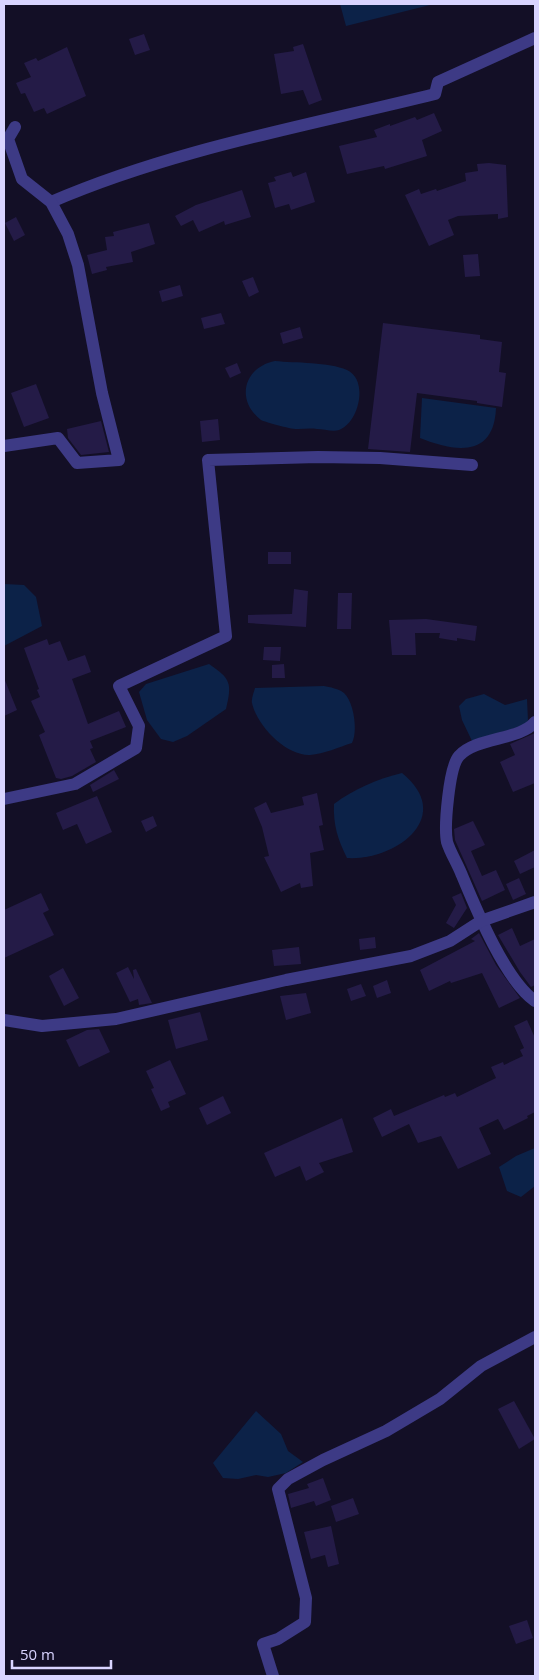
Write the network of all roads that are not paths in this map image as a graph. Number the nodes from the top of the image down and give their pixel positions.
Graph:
1 (535, 38) edge
2 (15, 127) dead end
3 (51, 202) junction
4 (4, 446) edge
5 (472, 465) dead end
6 (535, 724) edge
7 (4, 799) edge
8 (535, 902) edge
9 (481, 921) junction
10 (535, 1001) edge
11 (4, 1020) edge
12 (535, 1337) edge
13 (273, 1676) edge

1 - 3 street
2 - 3 street
3 - 4 street
5 - 7 street
6 - 9 street
8 - 9 street
9 - 10 street
9 - 11 street
12 - 13 street

